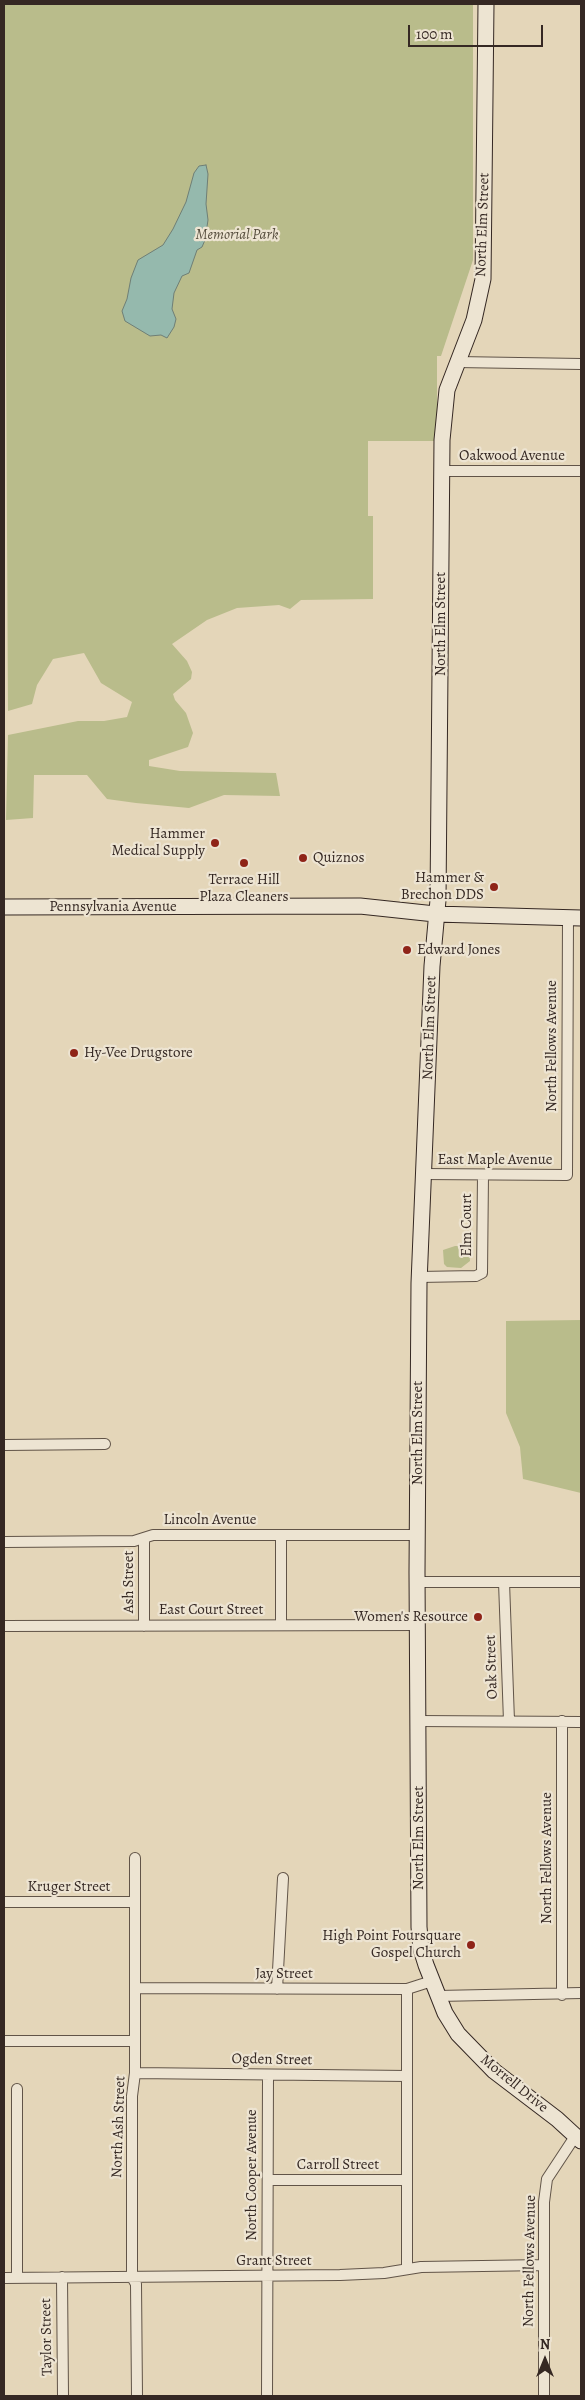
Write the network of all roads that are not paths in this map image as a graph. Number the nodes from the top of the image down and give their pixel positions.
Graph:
1 (486, 4) edge
2 (457, 362) junction
3 (581, 364) edge
4 (442, 471) junction
5 (581, 471) edge
6 (4, 907) edge
7 (435, 914) junction
8 (574, 918) edge
9 (423, 1174) junction
10 (483, 1175) junction
11 (567, 1175) joint
12 (419, 1277) junction
13 (105, 1444) dead end
14 (4, 1445) edge
15 (281, 1535) junction
16 (418, 1535) junction
17 (144, 1538) junction
18 (4, 1542) edge
19 (417, 1582) junction
20 (504, 1582) junction
21 (581, 1582) edge
22 (281, 1625) junction
23 (418, 1625) junction
24 (4, 1626) edge
25 (144, 1626) junction
26 (418, 1721) junction
27 (509, 1721) junction
28 (562, 1722) junction
29 (581, 1722) edge
30 (134, 1858) dead end
31 (283, 1878) dead end
32 (4, 1902) edge
33 (135, 1902) junction
34 (432, 1981) junction
35 (135, 1988) junction
36 (276, 1989) junction
37 (407, 1989) junction
38 (581, 1993) edge
39 (562, 1995) junction
40 (438, 1996) junction
41 (4, 2041) edge
42 (135, 2041) junction
43 (136, 2073) junction
44 (268, 2074) junction
45 (407, 2076) junction
46 (17, 2089) dead end
47 (579, 2138) edge
48 (268, 2180) junction
49 (407, 2180) junction
50 (544, 2265) junction
51 (407, 2269) junction
52 (266, 2276) junction
53 (62, 2277) junction
54 (132, 2277) junction
55 (4, 2278) edge
56 (17, 2278) junction
57 (63, 2396) edge
58 (137, 2396) edge
59 (267, 2396) edge
60 (544, 2396) edge

1 - 2 main road, North Elm Street
2 - 3 street
2 - 4 main road, North Elm Street
4 - 5 street, Oakwood Avenue
4 - 7 main road, North Elm Street
6 - 7 main road, Pennsylvania Avenue
7 - 8 main road, Pennsylvania Avenue
7 - 9 main road, North Elm Street
8 - 11 street, North Fellows Avenue
9 - 10 street, East Maple Avenue
9 - 12 main road, North Elm Street
10 - 11 street, East Maple Avenue
10 - 12 street, Elm Court
12 - 16 main road, North Elm Street
13 - 14 street
15 - 16 street, Lincoln Avenue
15 - 17 street, Lincoln Avenue
15 - 22 street
16 - 19 main road, North Elm Street
17 - 18 street, Lincoln Avenue
17 - 25 street, Ash Street
19 - 20 street
19 - 23 main road, North Elm Street
20 - 21 street
20 - 27 street, Oak Street
22 - 23 street, East Court Street
22 - 25 street, East Court Street
23 - 26 main road, North Elm Street
24 - 25 street, East Court Street
26 - 27 street
26 - 34 main road, North Elm Street
27 - 28 street
28 - 29 street
28 - 39 street, North Fellows Avenue
30 - 33 street, North Ash Street
31 - 36 street
32 - 33 street, Kruger Street
33 - 35 street, North Ash Street
34 - 37 street, Jay Street
34 - 40 main road, North Elm Street
35 - 36 street, Jay Street
35 - 42 street, North Ash Street
36 - 37 street, Jay Street
37 - 45 street
38 - 39 street
39 - 40 street
40 - 47 main road, Morrell Drive
41 - 42 street
42 - 43 street, North Ash Street
43 - 44 street, Ogden Street
43 - 54 street, North Ash Street
44 - 45 street, Ogden Street
44 - 48 street, North Cooper Avenue
45 - 49 street
46 - 56 street
47 - 50 street, North Fellows Avenue
48 - 49 street, Carroll Street
48 - 52 street, North Cooper Avenue
49 - 51 street
50 - 51 street, Grant Street
50 - 60 street, North Fellows Avenue
51 - 52 street, Grant Street
52 - 54 street, Grant Street
52 - 59 street, North Cooper Avenue
53 - 54 street, Grant Street
53 - 56 street, Grant Street
53 - 57 street, Taylor Street
54 - 58 street, North Ash Street
55 - 56 street, Grant Street

